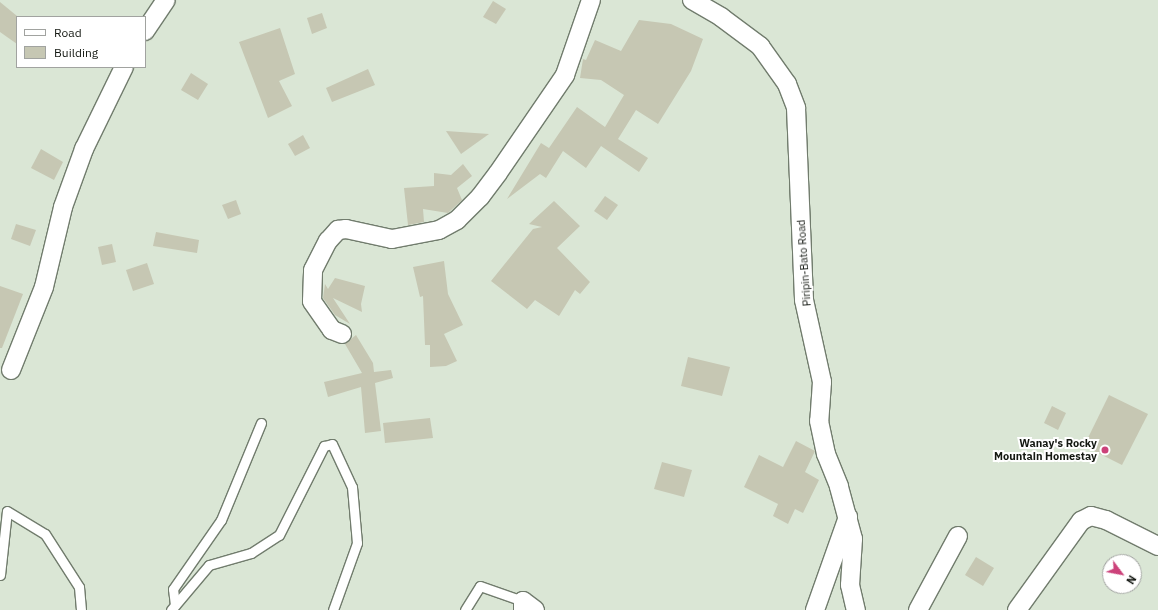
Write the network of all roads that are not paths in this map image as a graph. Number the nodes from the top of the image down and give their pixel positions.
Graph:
1 (166, 0) edge
2 (590, 0) edge
3 (692, 0) edge
4 (146, 30) edge
5 (124, 68) edge
6 (342, 334) dead end
7 (11, 370) dead end
8 (261, 423) dead end
9 (848, 517) junction
10 (958, 536) dead end
11 (1158, 546) edge
12 (0, 575) edge
13 (173, 607) edge
14 (527, 607) edge
15 (1023, 608) edge
16 (81, 610) edge
17 (333, 610) edge
18 (465, 610) edge
19 (815, 610) edge
20 (856, 610) edge
21 (918, 610) edge

1 - 4 street
2 - 6 street
3 - 9 street, Piripin-Bato Road
5 - 7 street
8 - 13 lane
9 - 19 street
9 - 20 street, Piripin-Bato Road
10 - 21 street
11 - 15 street
12 - 16 lane
13 - 17 lane
14 - 18 lane

